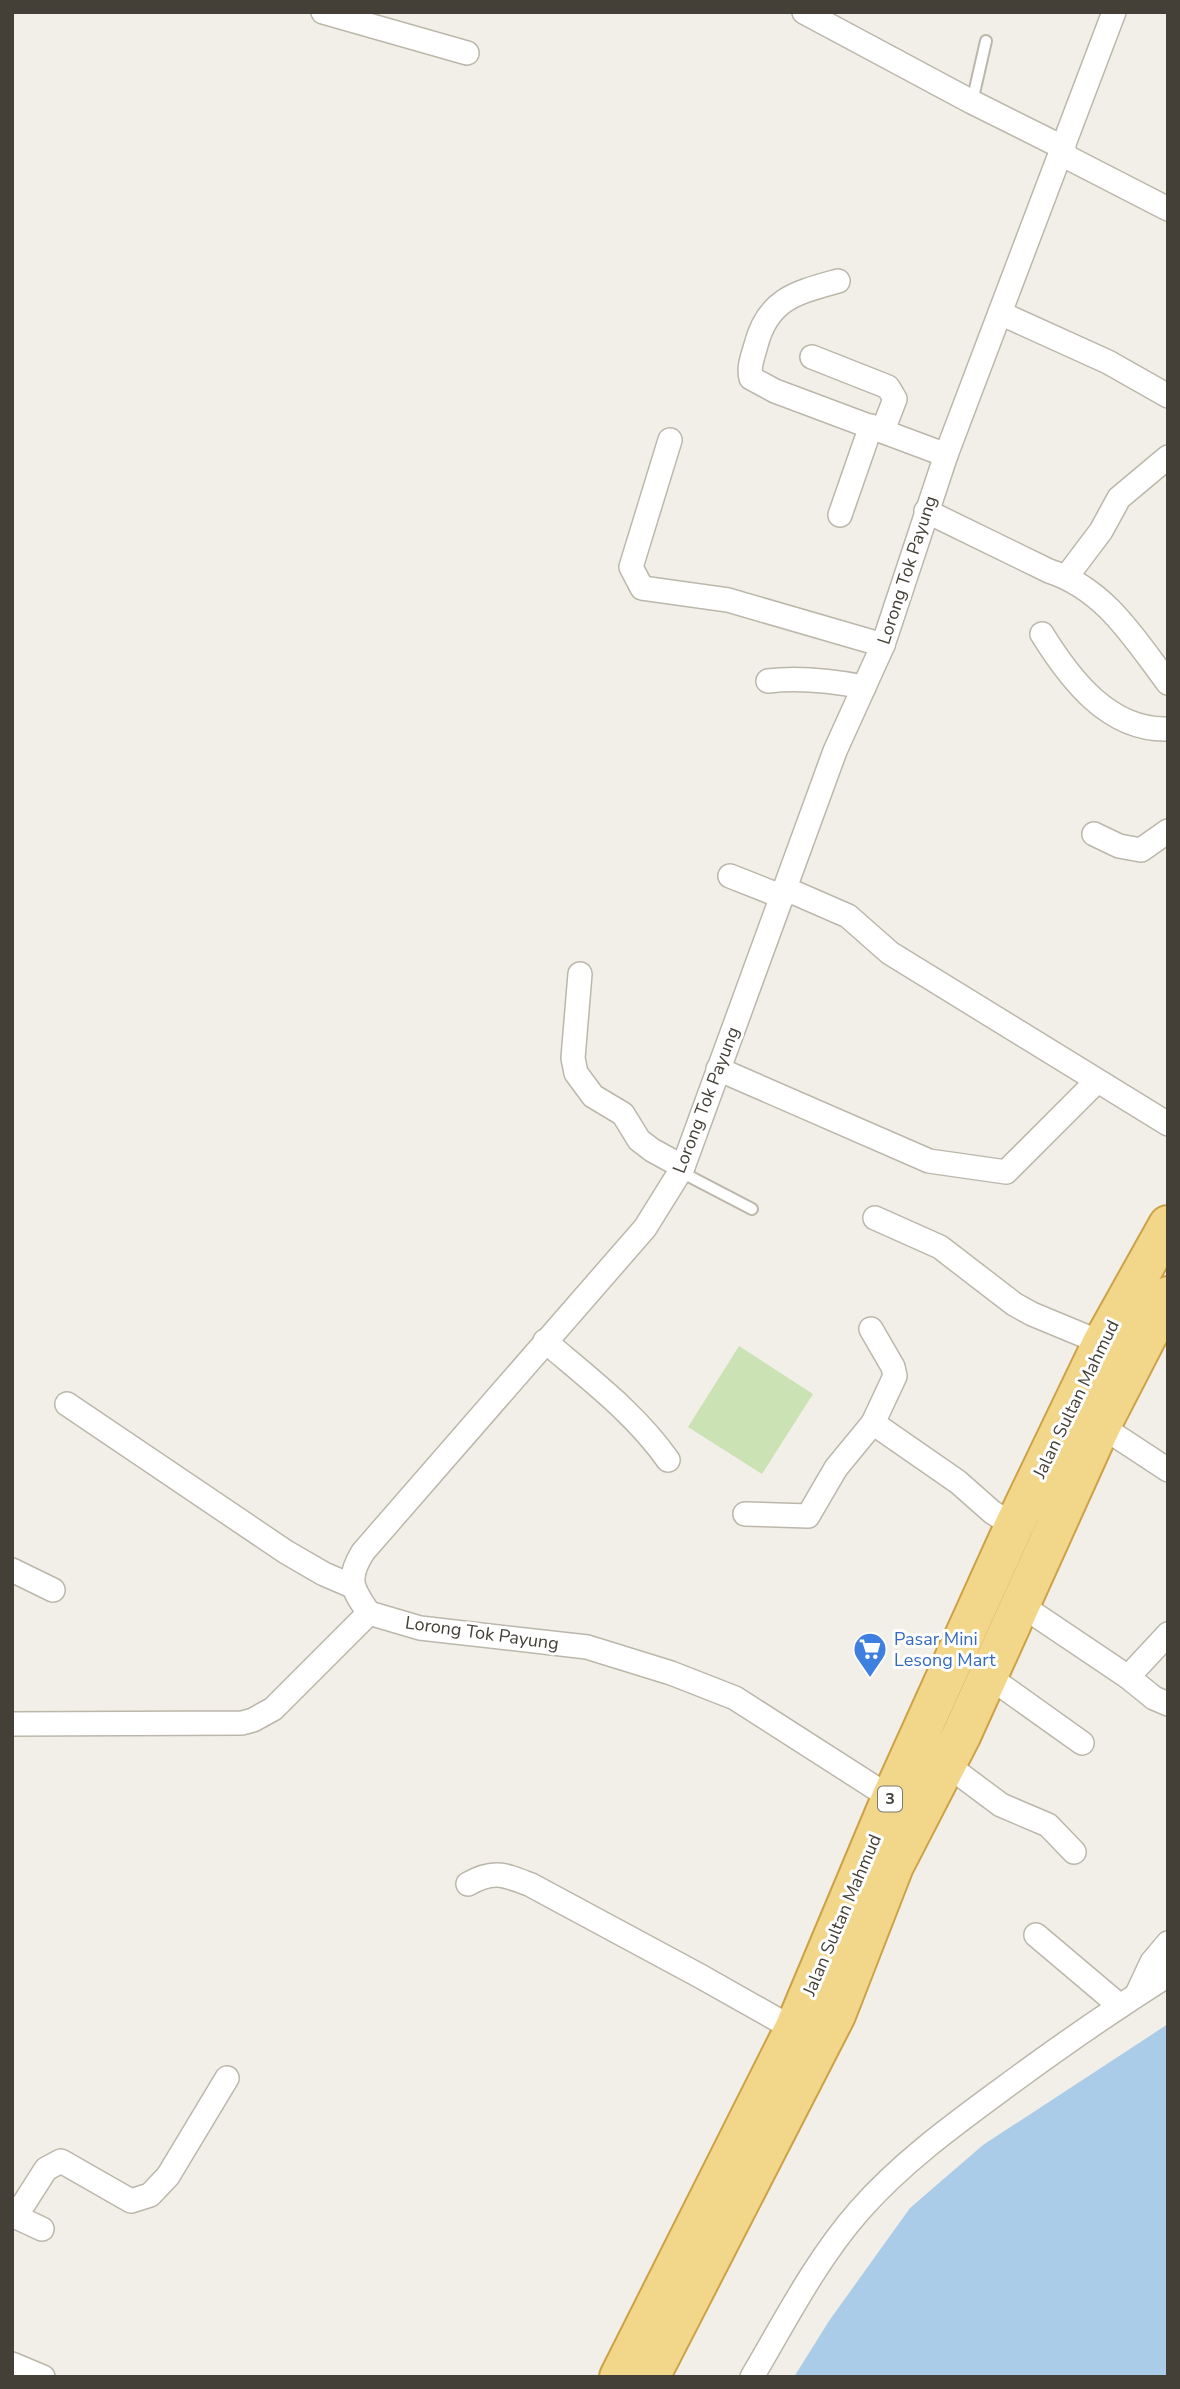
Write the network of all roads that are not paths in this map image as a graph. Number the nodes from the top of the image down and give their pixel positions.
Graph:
1 (323, 12) edge
2 (804, 12) edge
3 (1114, 12) edge
4 (986, 41) dead end
5 (467, 53) dead end
6 (972, 103) junction
7 (1063, 151) junction
8 (1168, 209) edge
9 (838, 281) dead end
10 (1000, 313) junction
11 (812, 357) dead end
12 (1168, 396) edge
13 (877, 428) junction
14 (670, 440) dead end
15 (946, 455) junction
16 (1168, 457) edge
17 (926, 511) junction
18 (840, 515) dead end
19 (1067, 576) junction
20 (1042, 634) dead end
21 (883, 645) junction
22 (768, 681) dead end
23 (1168, 683) edge
24 (864, 687) junction
25 (1168, 729) edge
26 (1168, 831) edge
27 (1094, 834) dead end
28 (730, 876) dead end
29 (784, 893) junction
30 (580, 974) dead end
31 (718, 1069) junction
32 (1097, 1081) junction
33 (1168, 1125) edge
34 (682, 1169) junction
35 (752, 1209) dead end
36 (875, 1218) dead end
37 (1168, 1225) edge
38 (1168, 1296) edge
39 (871, 1329) dead end
40 (545, 1341) junction
41 (1102, 1343) junction
42 (67, 1404) dead end
43 (873, 1423) junction
44 (1101, 1426) junction
45 (668, 1460) dead end
46 (1168, 1470) edge
47 (746, 1514) dead end
48 (1014, 1526) junction
49 (12, 1570) edge
50 (352, 1586) junction
51 (53, 1590) dead end
52 (1021, 1605) junction
53 (369, 1614) junction
54 (1168, 1633) edge
55 (988, 1676) junction
56 (1128, 1677) junction
57 (1168, 1704) edge
58 (926, 1717) junction
59 (12, 1724) edge
60 (1082, 1743) dead end
61 (953, 1750) junction
62 (891, 1797) junction
63 (1074, 1852) dead end
64 (468, 1884) dead end
65 (1036, 1934) dead end
66 (1168, 1943) edge
67 (1168, 1975) edge
68 (1128, 2001) junction
69 (794, 2029) junction
70 (227, 2078) dead end
71 (14, 2215) edge
72 (42, 2229) dead end
73 (12, 2364) edge
74 (43, 2377) edge
75 (620, 2377) edge
76 (650, 2377) edge
77 (752, 2377) edge

1 - 5 street
2 - 6 street
3 - 7 street, Lorong Tok Payung
4 - 6 lane
6 - 7 street
7 - 8 street
7 - 10 street, Lorong Tok Payung
9 - 13 street
10 - 12 street
10 - 15 street, Lorong Tok Payung
11 - 13 street
13 - 15 street
13 - 18 street
14 - 21 street
15 - 17 street, Lorong Tok Payung
16 - 19 street
17 - 19 street
17 - 21 street, Lorong Tok Payung
19 - 23 street
20 - 25 street
21 - 24 street, Lorong Tok Payung
22 - 24 street
24 - 29 street, Lorong Tok Payung
26 - 27 street
28 - 29 street
29 - 31 street, Lorong Tok Payung
29 - 32 street
30 - 34 street
31 - 32 street
31 - 34 street, Lorong Tok Payung
32 - 33 street
34 - 35 lane
34 - 40 street, Lorong Tok Payung
36 - 41 street
37 - 41 highway, Jalan Sultan Mahmud / 3
38 - 44 highway, Jalan Sultan Mahmud / 3
39 - 43 street
40 - 45 street
40 - 50 street, Lorong Tok Payung
41 - 48 highway, Jalan Sultan Mahmud / 3
42 - 50 street
43 - 47 street
43 - 48 street
44 - 46 street
44 - 52 highway, Jalan Sultan Mahmud / 3
48 - 58 highway, Jalan Sultan Mahmud / 3
49 - 51 street
50 - 53 street
52 - 55 highway, Jalan Sultan Mahmud / 3
52 - 56 street
53 - 59 street
53 - 62 street, Lorong Tok Payung
54 - 56 street
55 - 60 street
55 - 61 highway, Jalan Sultan Mahmud / 3
56 - 57 street
58 - 61 highway
58 - 62 highway, Jalan Sultan Mahmud / 3
61 - 63 street
61 - 76 highway, Jalan Sultan Mahmud / 3
62 - 69 highway, Jalan Sultan Mahmud / 3
64 - 69 street
65 - 68 street
66 - 68 street
67 - 68 street
68 - 77 street
69 - 75 highway, Jalan Sultan Mahmud / 3
70 - 71 street
71 - 72 street
73 - 74 street

